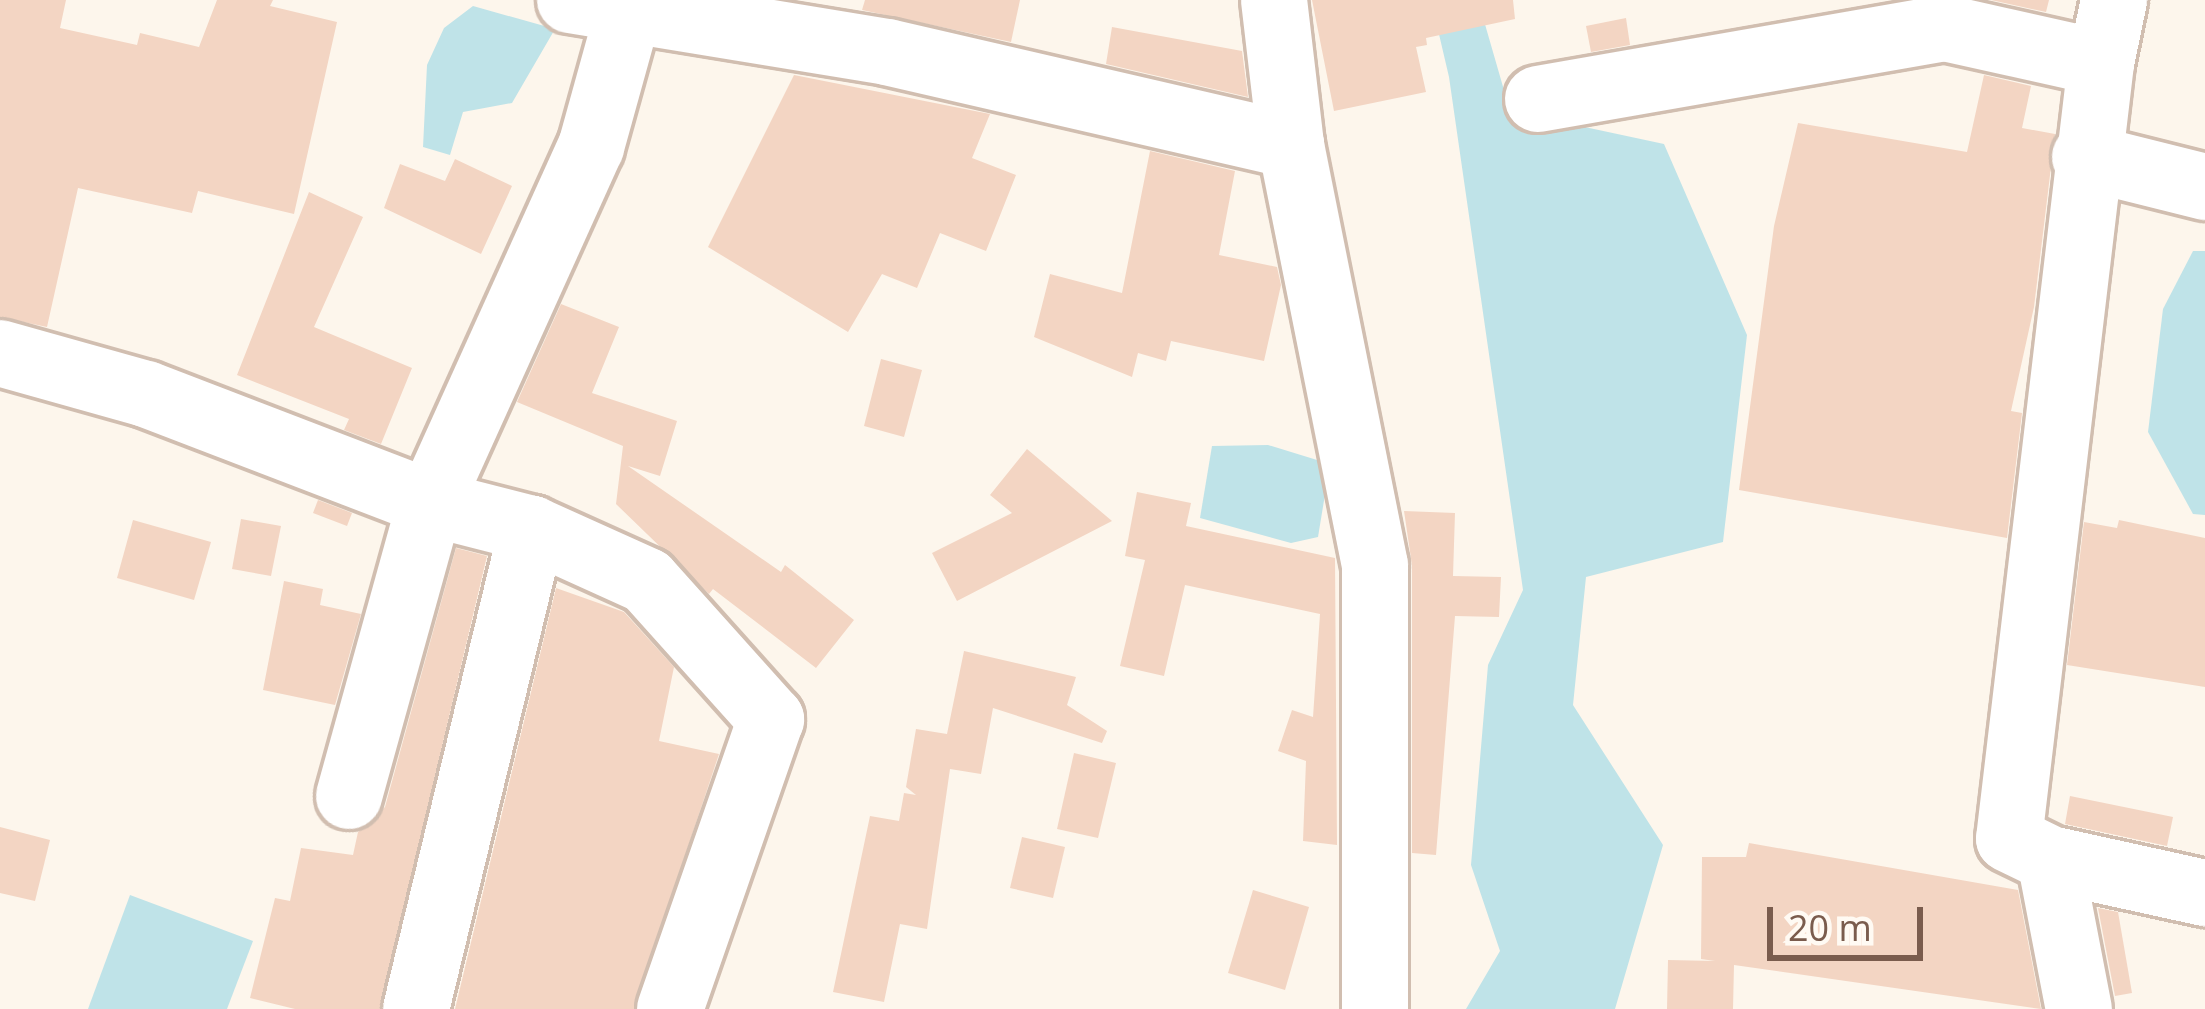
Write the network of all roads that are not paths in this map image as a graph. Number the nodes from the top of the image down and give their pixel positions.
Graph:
1 (1274, 0) edge
2 (2114, 0) edge
3 (599, 5) edge
4 (2101, 63) junction
5 (1538, 100) dead end
6 (1292, 145) junction
7 (2085, 157) junction
8 (2205, 188) edge
9 (0, 353) edge
10 (430, 503) junction
11 (532, 529) junction
12 (349, 796) dead end
13 (2050, 859) junction
14 (2205, 893) edge
15 (416, 1009) edge
16 (670, 1009) edge
17 (1375, 1009) edge
18 (2080, 1009) edge

1 - 6 street
2 - 4 street
3 - 6 street
3 - 10 street
4 - 5 street
4 - 7 street
6 - 17 street
7 - 8 street
7 - 13 street
9 - 10 street
10 - 11 street
10 - 12 street
11 - 15 street
11 - 16 street
13 - 14 street
13 - 18 street

